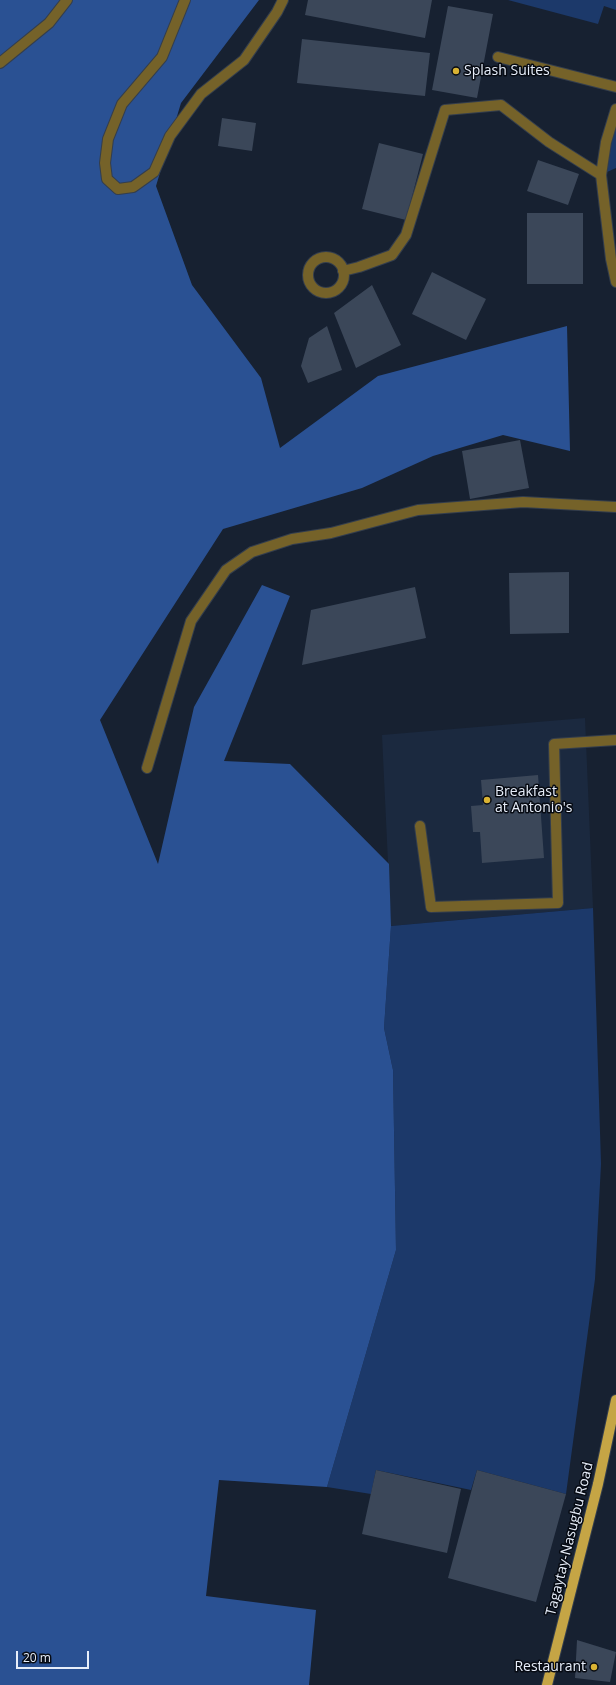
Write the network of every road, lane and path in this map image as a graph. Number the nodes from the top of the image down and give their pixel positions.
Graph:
1 (67, 0) edge
2 (185, 0) edge
3 (283, 0) edge
4 (498, 57) dead end
5 (0, 63) edge
6 (616, 87) edge
7 (616, 109) edge
8 (601, 175) junction
9 (343, 271) dead end
10 (616, 282) edge
11 (616, 507) edge
12 (616, 740) edge
13 (147, 768) dead end
14 (420, 826) dead end
15 (616, 1400) edge
16 (548, 1685) edge

1 - 5 street
2 - 3 street
4 - 6 street
7 - 8 street
8 - 9 street
8 - 10 street
11 - 13 street
12 - 14 street
15 - 16 main road, Tagaytay-Nasugbu Road

